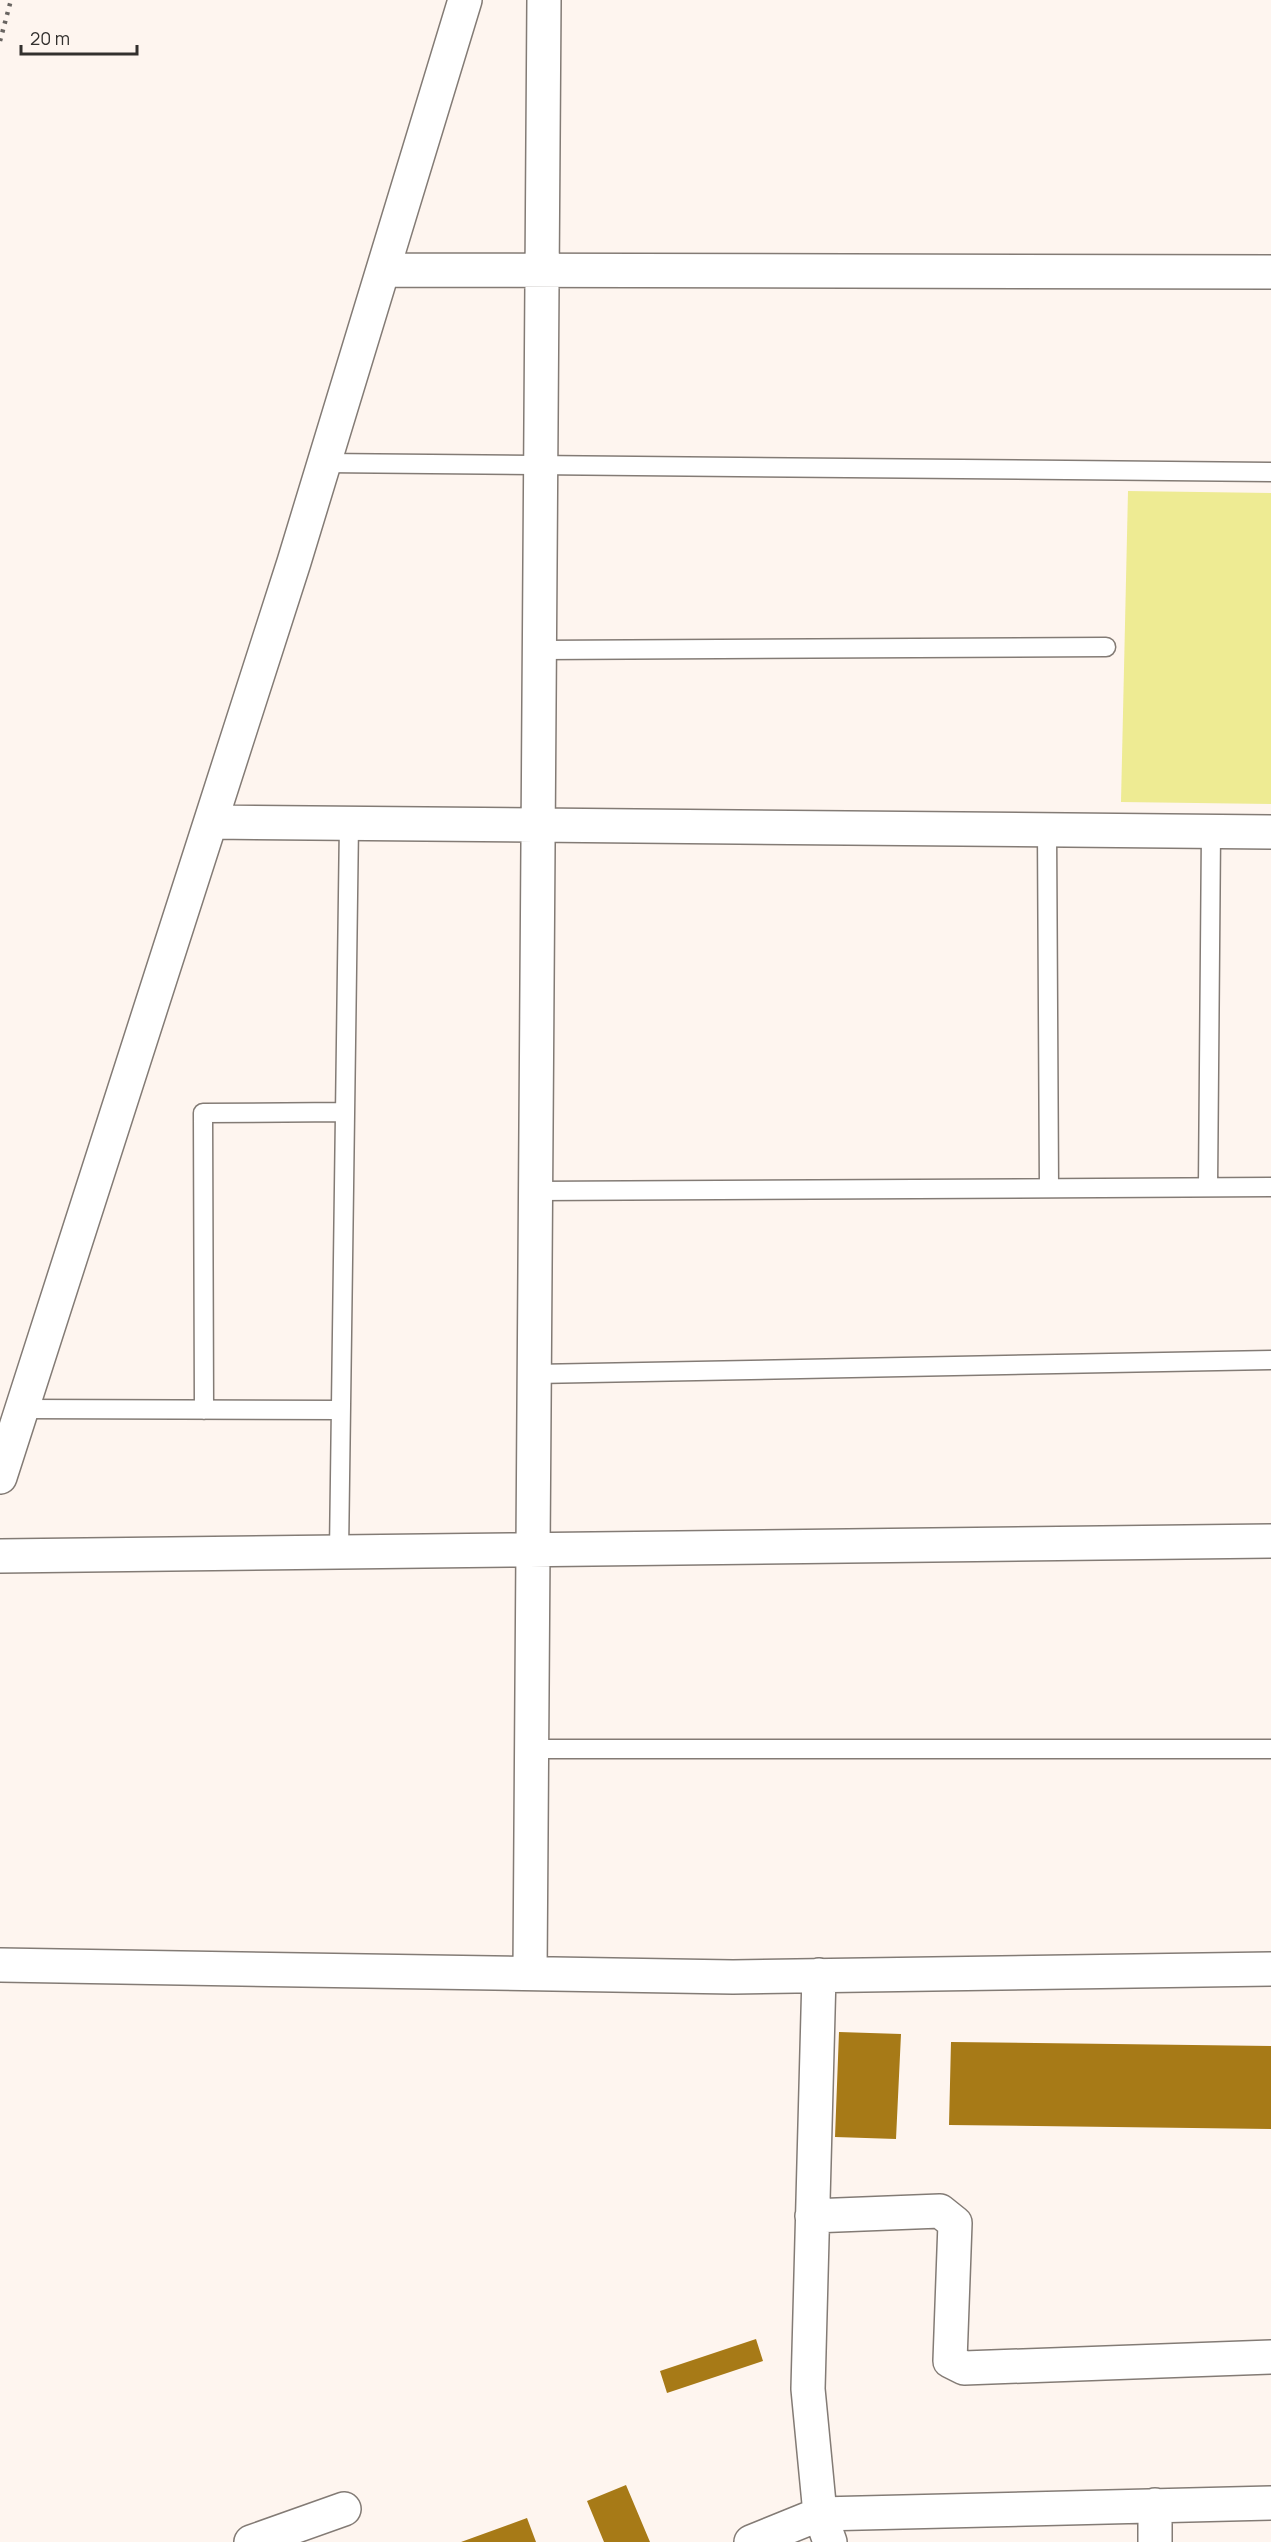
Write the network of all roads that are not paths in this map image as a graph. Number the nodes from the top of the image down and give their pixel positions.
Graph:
1 (465, 0) edge
2 (544, 0) edge
3 (384, 270) junction
4 (542, 270) junction
5 (1271, 272) edge
6 (324, 463) junction
7 (541, 466) junction
8 (1271, 472) edge
9 (1106, 646) dead end
10 (540, 650) junction
11 (211, 822) junction
12 (349, 823) junction
13 (539, 825) junction
14 (1047, 830) junction
15 (1211, 832) junction
16 (1271, 832) edge
17 (345, 1112) junction
18 (1271, 1186) edge
19 (1208, 1187) junction
20 (1049, 1188) junction
21 (536, 1191) junction
22 (1271, 1360) edge
23 (535, 1374) junction
24 (22, 1409) junction
25 (204, 1410) junction
26 (341, 1410) junction
27 (0, 1477) edge
28 (1271, 1541) edge
29 (533, 1550) junction
30 (339, 1552) junction
31 (0, 1556) edge
32 (532, 1749) junction
33 (1271, 1749) edge
34 (0, 1965) edge
35 (1271, 1969) edge
36 (530, 1973) junction
37 (819, 1975) junction
38 (812, 2216) junction
39 (1271, 2357) edge
40 (1271, 2503) edge
41 (1155, 2505) junction
42 (344, 2509) dead end
43 (825, 2528) edge
44 (251, 2542) edge
45 (751, 2542) edge
46 (1155, 2542) edge

1 - 3 street
2 - 4 street
3 - 4 street
3 - 6 street
4 - 5 street
4 - 7 street
6 - 7 lane
6 - 11 street
7 - 8 lane
7 - 10 street
9 - 10 lane
10 - 13 street
11 - 12 street
11 - 24 street
12 - 13 street
12 - 17 lane
13 - 14 street
13 - 21 street
14 - 15 street
14 - 20 lane
15 - 16 street
15 - 19 lane
17 - 25 lane
17 - 26 lane
18 - 19 lane
19 - 20 lane
20 - 21 lane
21 - 23 street
22 - 23 lane
23 - 29 street
24 - 25 lane
24 - 27 street
25 - 26 lane
26 - 30 lane
28 - 29 street
29 - 30 street
29 - 32 street
30 - 31 street
32 - 33 lane
32 - 36 street
34 - 36 street
35 - 37 street
36 - 37 street
37 - 38 street
38 - 39 street
38 - 43 street
40 - 41 street
41 - 43 street
41 - 46 street
42 - 44 street
43 - 45 street

